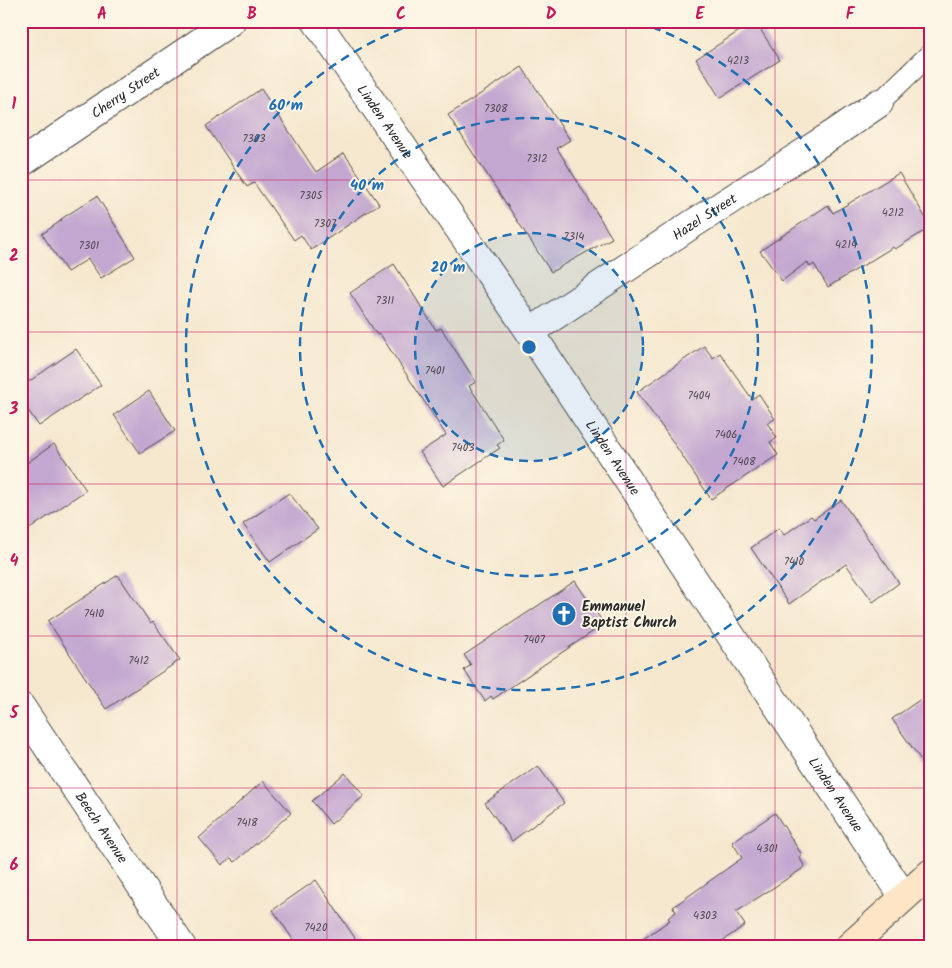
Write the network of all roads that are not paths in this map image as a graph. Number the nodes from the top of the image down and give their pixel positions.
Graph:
1 (231, 21) edge
2 (316, 21) edge
3 (931, 53) edge
4 (880, 103) joint
5 (21, 163) edge
6 (530, 332) junction
7 (21, 707) edge
8 (931, 873) edge
9 (904, 897) junction
10 (182, 947) edge
11 (849, 947) edge

1 - 5 street, Cherry Street
2 - 6 street, Linden Avenue
3 - 4 lane
4 - 6 street, Hazel Street
6 - 9 street, Linden Avenue
7 - 10 street, Beech Avenue
8 - 9 street
9 - 11 street

